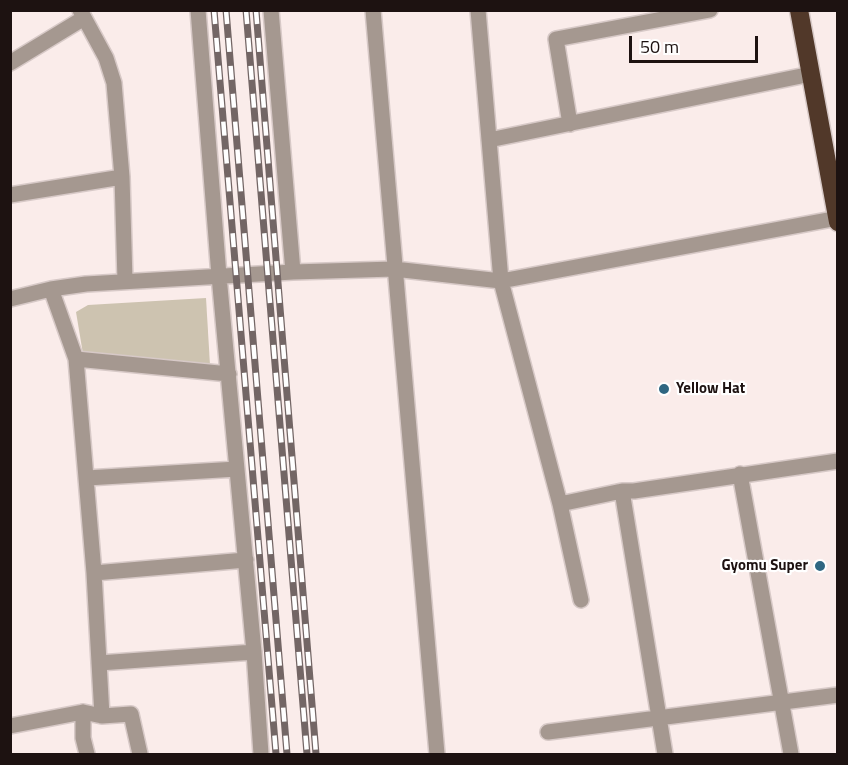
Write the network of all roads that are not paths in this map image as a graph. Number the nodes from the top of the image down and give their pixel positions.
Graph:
1 (198, 10) edge
2 (272, 10) edge
3 (374, 10) edge
4 (478, 10) edge
5 (710, 10) edge
6 (799, 10) edge
7 (82, 14) edge
8 (10, 63) edge
9 (811, 74) junction
10 (570, 124) junction
11 (489, 140) junction
12 (122, 177) junction
13 (10, 195) edge
14 (837, 219) edge
15 (394, 269) junction
16 (293, 272) junction
17 (219, 276) junction
18 (501, 280) junction
19 (125, 282) junction
20 (51, 289) junction
21 (10, 298) edge
22 (76, 359) junction
23 (229, 374) junction
24 (837, 461) edge
25 (237, 469) junction
26 (740, 474) junction
27 (87, 478) junction
28 (621, 491) junction
29 (560, 504) junction
30 (246, 560) junction
31 (94, 573) junction
32 (581, 600) dead end
33 (254, 652) junction
34 (99, 663) junction
35 (837, 695) edge
36 (782, 703) junction
37 (83, 712) junction
38 (102, 716) junction
39 (658, 717) junction
40 (10, 726) edge
41 (548, 732) dead end
42 (87, 754) edge
43 (140, 754) edge
44 (261, 754) edge
45 (437, 754) edge
46 (665, 754) edge
47 (791, 754) edge

1 - 17 street
2 - 16 street
3 - 15 street
4 - 11 street
5 - 10 street
6 - 9 highway
7 - 8 street
7 - 12 street
9 - 10 street
9 - 14 highway
10 - 11 street
11 - 18 street
12 - 13 street
12 - 19 street
14 - 18 street
15 - 16 street
15 - 18 street
15 - 45 street
16 - 17 street
17 - 19 street
17 - 23 street
18 - 29 street
19 - 20 street
20 - 21 street
20 - 22 street
22 - 23 street
22 - 27 street
23 - 25 street
24 - 26 street
25 - 27 street
25 - 30 street
26 - 28 street
26 - 36 street
27 - 31 street
28 - 29 street
28 - 39 street
29 - 32 street
30 - 31 street
30 - 33 street
31 - 34 street
33 - 34 street
33 - 44 street
34 - 38 street
35 - 36 street
36 - 39 street
36 - 47 street
37 - 38 street
37 - 40 street
37 - 42 street
38 - 43 street
39 - 41 street
39 - 46 street

